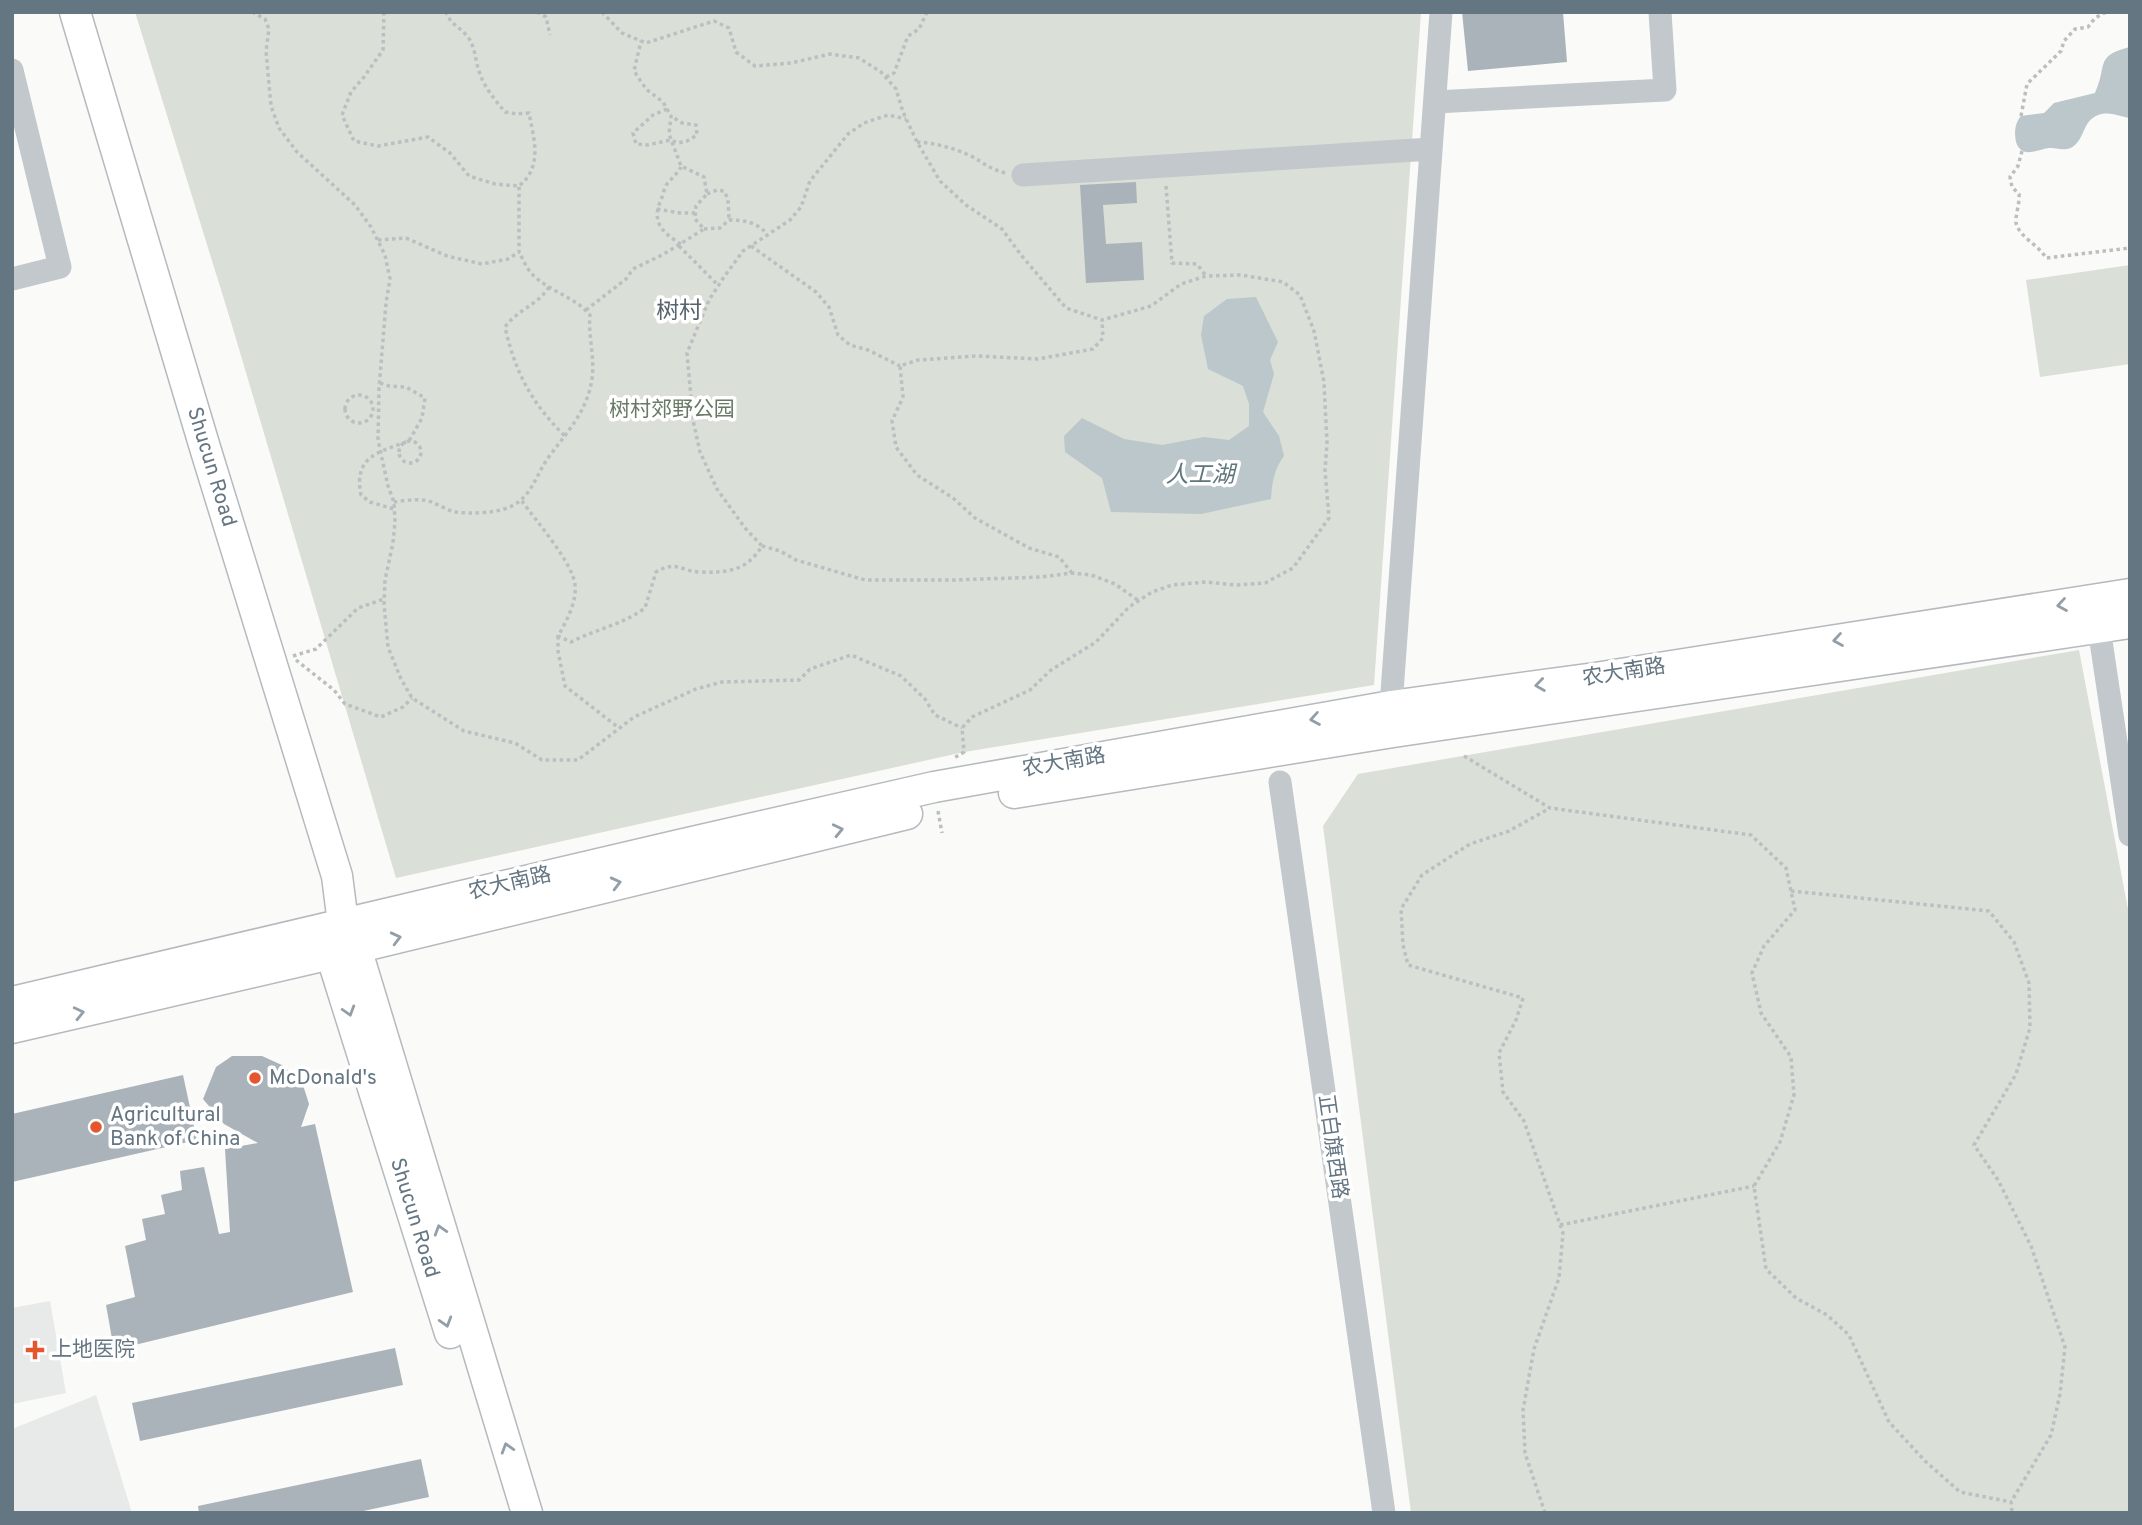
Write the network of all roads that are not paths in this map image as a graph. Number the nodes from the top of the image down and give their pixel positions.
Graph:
1 (75, 12) edge
2 (1441, 12) edge
3 (1660, 12) edge
4 (12, 70) edge
5 (1434, 103) junction
6 (1431, 149) junction
7 (1023, 175) road end
8 (12, 279) edge
9 (2130, 594) edge
10 (2130, 623) edge
11 (2099, 628) junction
12 (1391, 706) junction
13 (1280, 782) dead end
14 (2130, 835) edge
15 (344, 942) junction
16 (12, 1002) edge
17 (12, 1028) edge
18 (506, 1513) edge
19 (527, 1513) edge
20 (1384, 1513) edge

1 - 15 main road, Shucun Road
2 - 5 street
3 - 5 street
4 - 8 street
5 - 6 street
6 - 7 street
6 - 12 street
9 -> 12 main road, 农大南路
10 - 11 main road, 农大南路
11 - 14 street
15 -> 11 main road, 农大南路
12 -> 15 main road, 农大南路
13 - 20 street, 正白旗西路
15 - 16 main road, 农大南路
17 -> 15 main road, 农大南路
15 -> 18 main road, Shucun Road
19 -> 15 main road, Shucun Road

